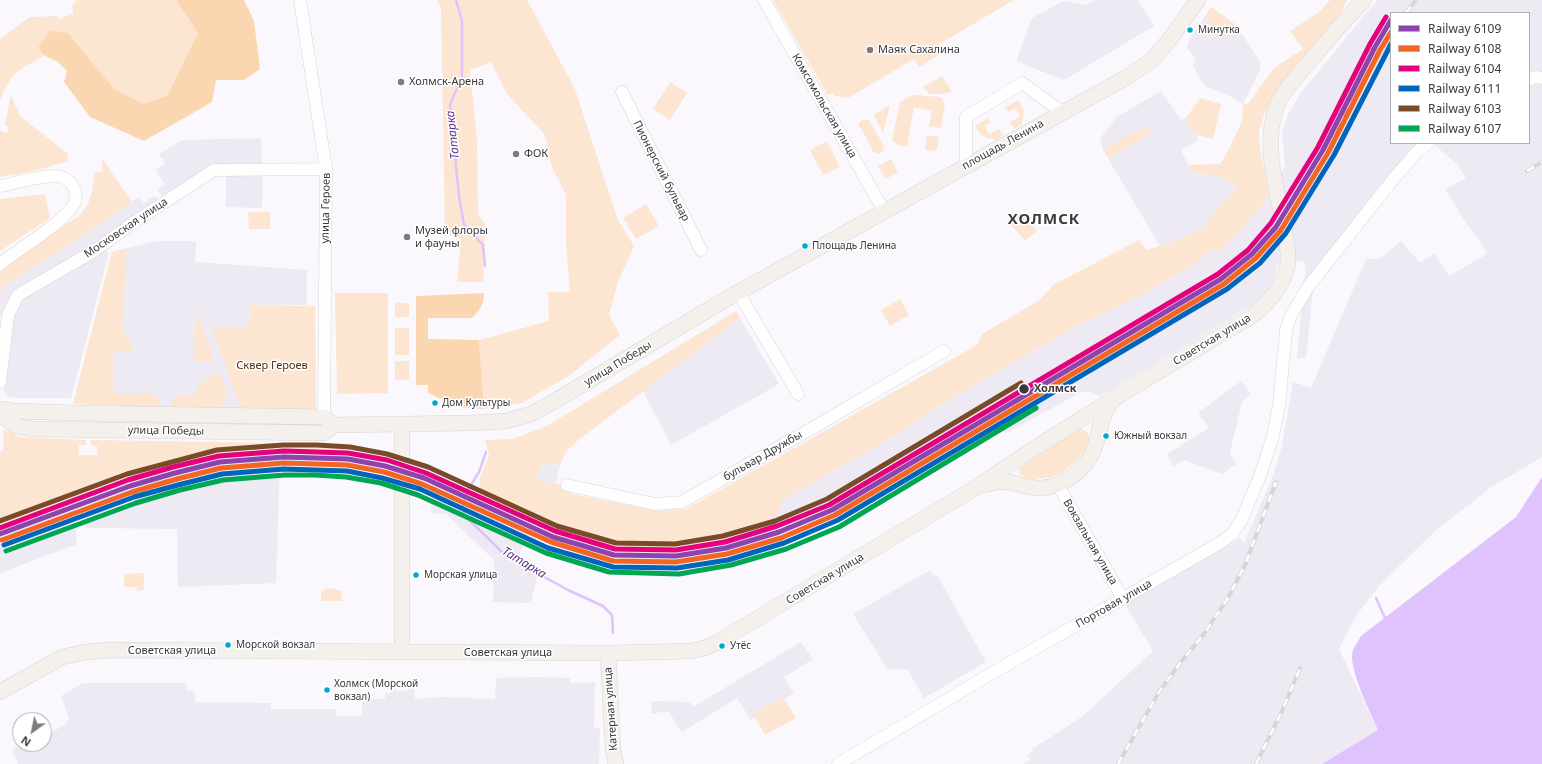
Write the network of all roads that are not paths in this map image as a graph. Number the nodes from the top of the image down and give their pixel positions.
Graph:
1 (300, 0) edge
2 (764, 0) edge
3 (1198, 0) edge
4 (1364, 0) edge
5 (1542, 78) edge
6 (1530, 80) edge
7 (622, 92) dead end
8 (1062, 112) junction
9 (1427, 144) edge
10 (966, 166) junction
11 (326, 169) junction
12 (0, 186) edge
13 (880, 213) junction
14 (701, 250) dead end
15 (0, 264) edge
16 (738, 292) junction
17 (944, 351) dead end
18 (0, 382) edge
19 (798, 394) dead end
20 (1115, 397) junction
21 (0, 409) edge
22 (0, 414) edge
23 (1079, 420) junction
24 (329, 421) junction
25 (402, 424) junction
26 (1098, 435) junction
27 (1017, 459) junction
28 (1058, 484) junction
29 (567, 485) dead end
30 (980, 485) junction
31 (1021, 486) junction
32 (1123, 599) junction
33 (402, 652) junction
34 (608, 654) junction
35 (0, 692) edge
36 (616, 764) edge
37 (838, 764) edge

1 - 11 street, улица Героев
2 - 13 street, Комсомольская улица
3 - 8 main road, площадь Ленина
4 - 20 main road, Советская улица
5 - 6 street
7 - 14 street, Пионерский бульвар
8 - 10 main road, площадь Ленина
8 - 10 street
9 - 32 street, Портовая улица
10 - 13 main road, площадь Ленина
11 - 18 street, Московская улица
11 - 24 street, улица Героев
12 - 15 street
13 - 16 main road, улица Победы
16 - 19 street
16 - 25 main road, улица Победы
17 - 29 street, бульвар Дружбы
20 - 23 main road, Советская улица
20 - 26 main road, Советская улица
21 - 24 main road, улица Победы
22 - 24 main road, улица Победы
23 - 26 main road
23 - 27 main road, Советская улица
24 - 25 main road, улица Победы
25 - 33 main road
26 - 28 main road, Советская улица
27 - 30 main road, Советская улица
27 - 31 main road
28 - 31 main road, Советская улица
28 - 32 street, Вокзальная улица
30 - 31 main road, Советская улица
30 - 34 main road, Советская улица
32 - 37 street, Портовая улица
33 - 34 main road, Советская улица
33 - 35 main road, Советская улица
34 - 36 main road, Катерная улица

